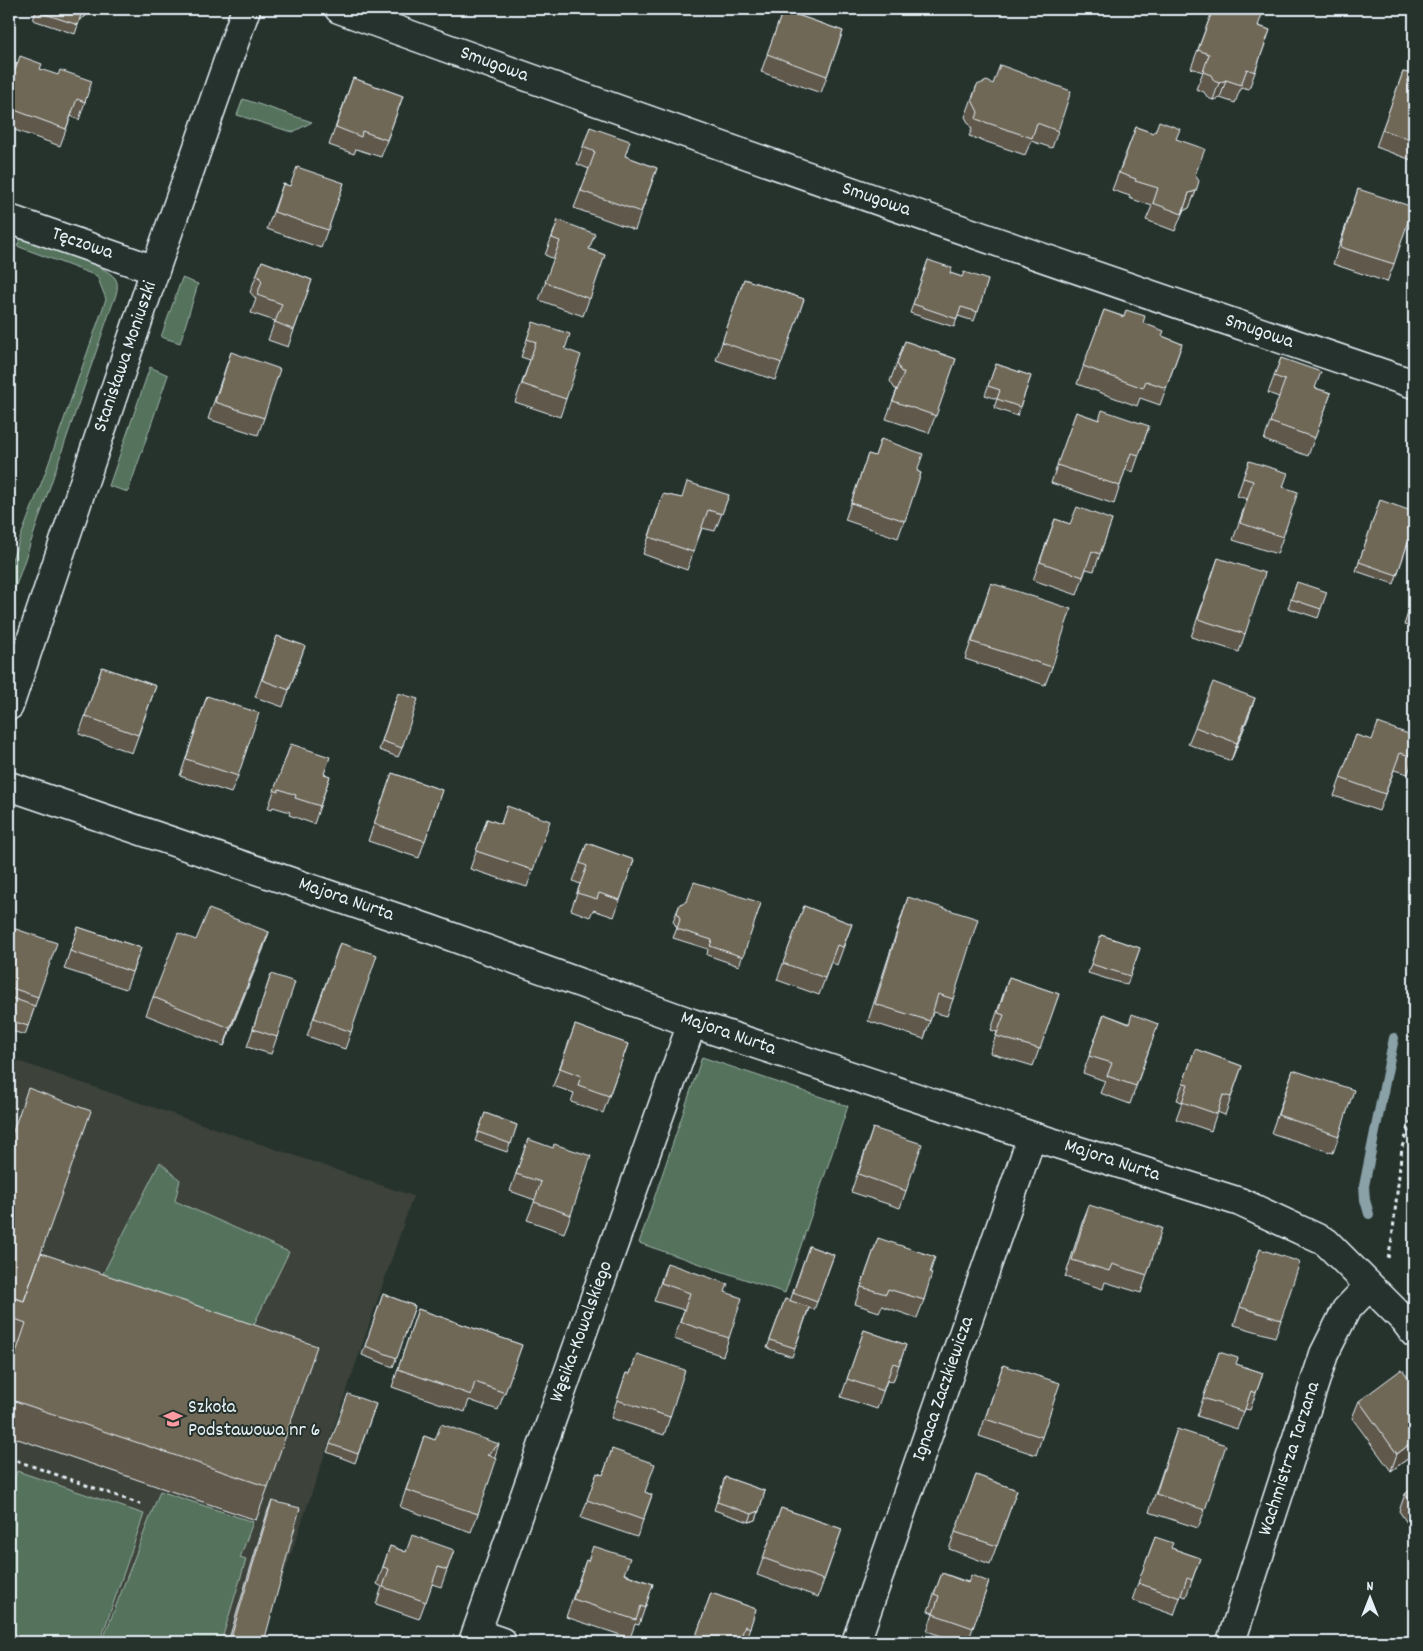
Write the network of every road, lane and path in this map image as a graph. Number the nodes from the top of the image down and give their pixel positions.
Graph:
1 (246, 9) edge
2 (339, 9) edge
3 (9, 219) edge
4 (155, 270) junction
5 (1414, 384) edge
6 (9, 706) edge
7 (9, 786) edge
8 (692, 1023) junction
9 (1414, 1114) edge
10 (1032, 1136) junction
11 (1377, 1276) junction
12 (1414, 1333) edge
13 (9, 1458) edge
14 (140, 1504) dead end
15 (474, 1638) edge
16 (502, 1642) edge
17 (856, 1642) edge
18 (1231, 1642) edge

1 - 4 street, Stanisława Moniuszki
2 - 5 street, Smugowa
3 - 4 street, Tęczowa
4 - 6 street, Stanisława Moniuszki
7 - 8 street, Majora Nurta
8 - 10 street, Majora Nurta
8 - 15 street, Wąsika-Kowalskiego
9 - 11 path
10 - 11 street, Majora Nurta
10 - 17 street, Ignaca Zaczkiewicza
11 - 12 street, Majora Nurta
11 - 18 street, Wachmistrza Tarzana
13 - 14 path
15 - 16 street

